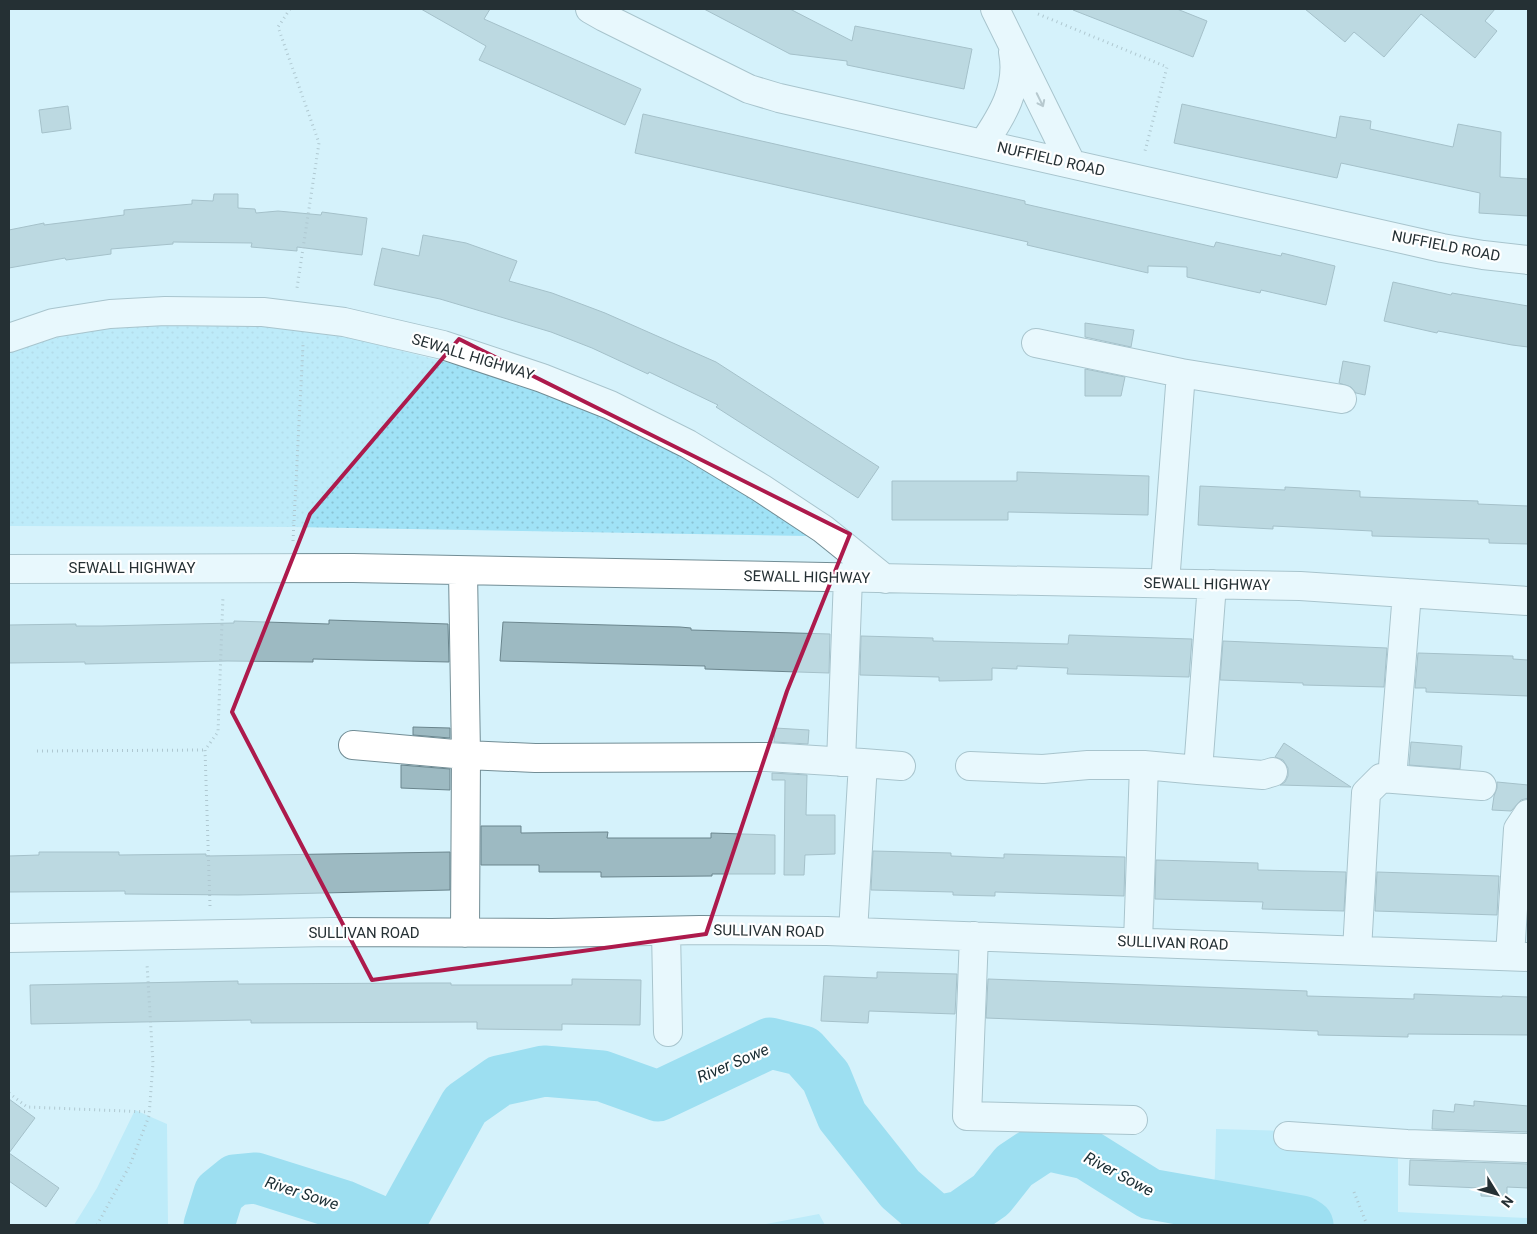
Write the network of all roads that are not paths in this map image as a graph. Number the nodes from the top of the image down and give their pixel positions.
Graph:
1 (590, 9) edge
2 (995, 9) edge
3 (1010, 41) junction
4 (982, 144) junction
5 (1071, 164) junction
6 (1528, 260) edge
7 (9, 338) edge
8 (1036, 343) dead end
9 (1181, 373) junction
10 (1342, 399) dead end
11 (9, 569) edge
12 (464, 571) junction
13 (848, 578) junction
14 (886, 579) junction
15 (1165, 583) junction
16 (1212, 584) junction
17 (1407, 593) junction
18 (1528, 601) edge
19 (353, 745) dead end
20 (466, 755) junction
21 (852, 762) junction
22 (1144, 765) junction
23 (901, 766) dead end
24 (970, 766) dead end
25 (1198, 770) junction
26 (1273, 772) dead end
27 (1392, 779) junction
28 (1482, 786) dead end
29 (1528, 814) edge
30 (666, 930) junction
31 (852, 932) junction
32 (465, 933) junction
33 (974, 936) junction
34 (9, 938) edge
35 (1138, 942) junction
36 (1358, 950) junction
37 (1519, 956) edge
38 (668, 1032) dead end
39 (1133, 1120) dead end
40 (1288, 1136) dead end
41 (1528, 1148) edge

1 - 4 street, NUFFIELD ROAD
2 - 3 street
3 - 4 street
3 -> 5 street
4 - 5 street, NUFFIELD ROAD
5 - 6 street, NUFFIELD ROAD
7 - 14 street, SEWALL HIGHWAY
8 - 9 street
9 - 10 street
9 - 15 street
11 - 12 street, SEWALL HIGHWAY
12 - 13 street, SEWALL HIGHWAY
12 - 20 street
13 - 14 street, SEWALL HIGHWAY
13 - 21 street
14 - 15 street, SEWALL HIGHWAY
15 - 16 street, SEWALL HIGHWAY
16 - 17 street, SEWALL HIGHWAY
16 - 25 street
17 - 18 street, SEWALL HIGHWAY
17 - 27 street
19 - 20 street
20 - 21 street
20 - 32 street
21 - 23 street
21 - 31 street
22 - 24 street
22 - 25 street
22 - 35 street
25 - 26 street
27 - 28 street
27 - 36 street
29 - 37 street
30 - 31 street, SULLIVAN ROAD
30 - 32 street, SULLIVAN ROAD
30 - 38 street
31 - 33 street, SULLIVAN ROAD
32 - 34 street, SULLIVAN ROAD
33 - 35 street, SULLIVAN ROAD
33 - 39 street
35 - 36 street, SULLIVAN ROAD
36 - 37 street, SULLIVAN ROAD
40 - 41 street

